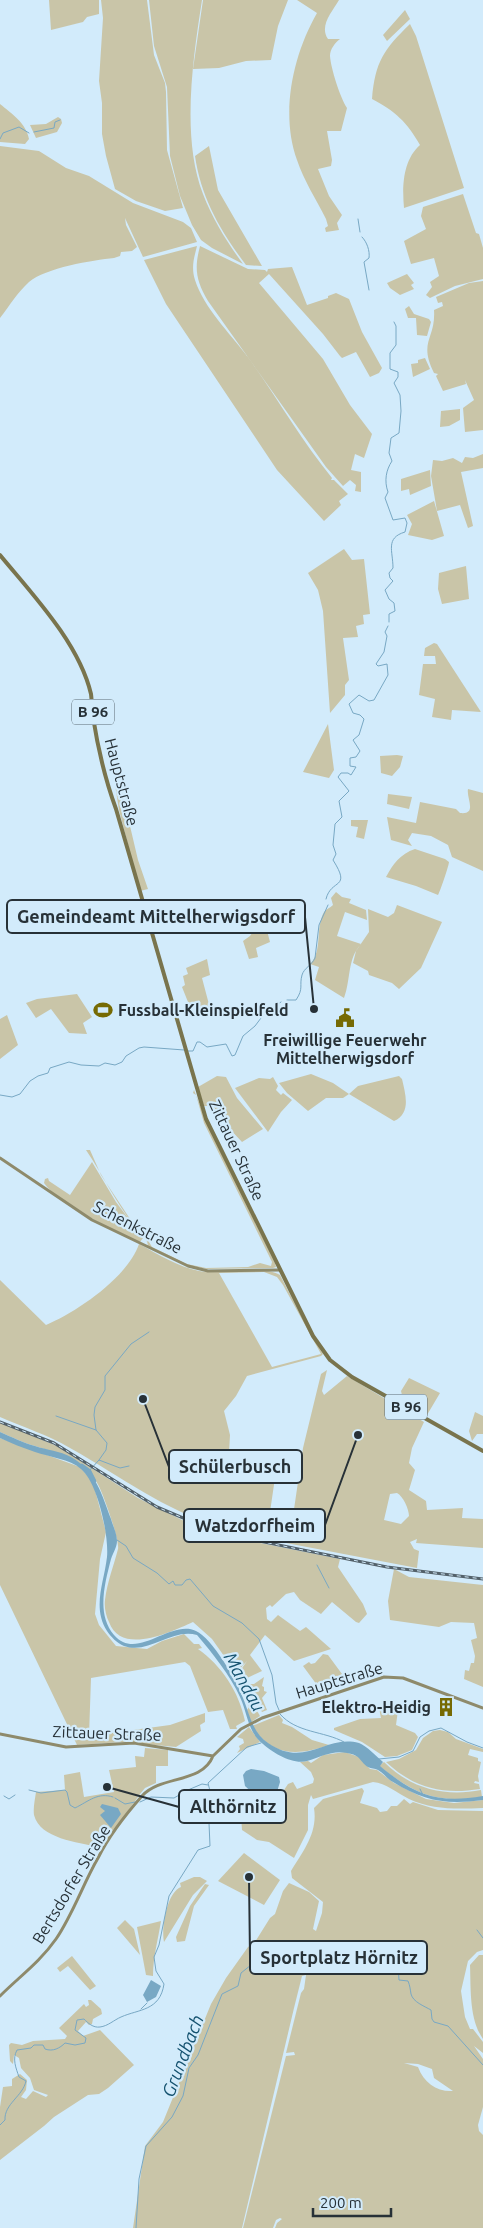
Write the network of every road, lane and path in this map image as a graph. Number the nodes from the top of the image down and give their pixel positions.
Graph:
1 (0, 555) edge
2 (139, 891) joint
3 (0, 1158) edge
4 (280, 1270) junction
5 (483, 1450) edge
6 (483, 1708) edge
7 (0, 1734) edge
8 (213, 1756) junction
9 (0, 1996) edge

1 - 2 main road, Hauptstraße / B 96
2 - 4 main road, Zittauer Straße / B 96
3 - 4 main road, Schenkstraße
4 - 5 main road, B 96
6 - 8 main road, Hauptstraße
7 - 8 main road, Zittauer Straße
8 - 9 main road, Bertsdorfer Straße

